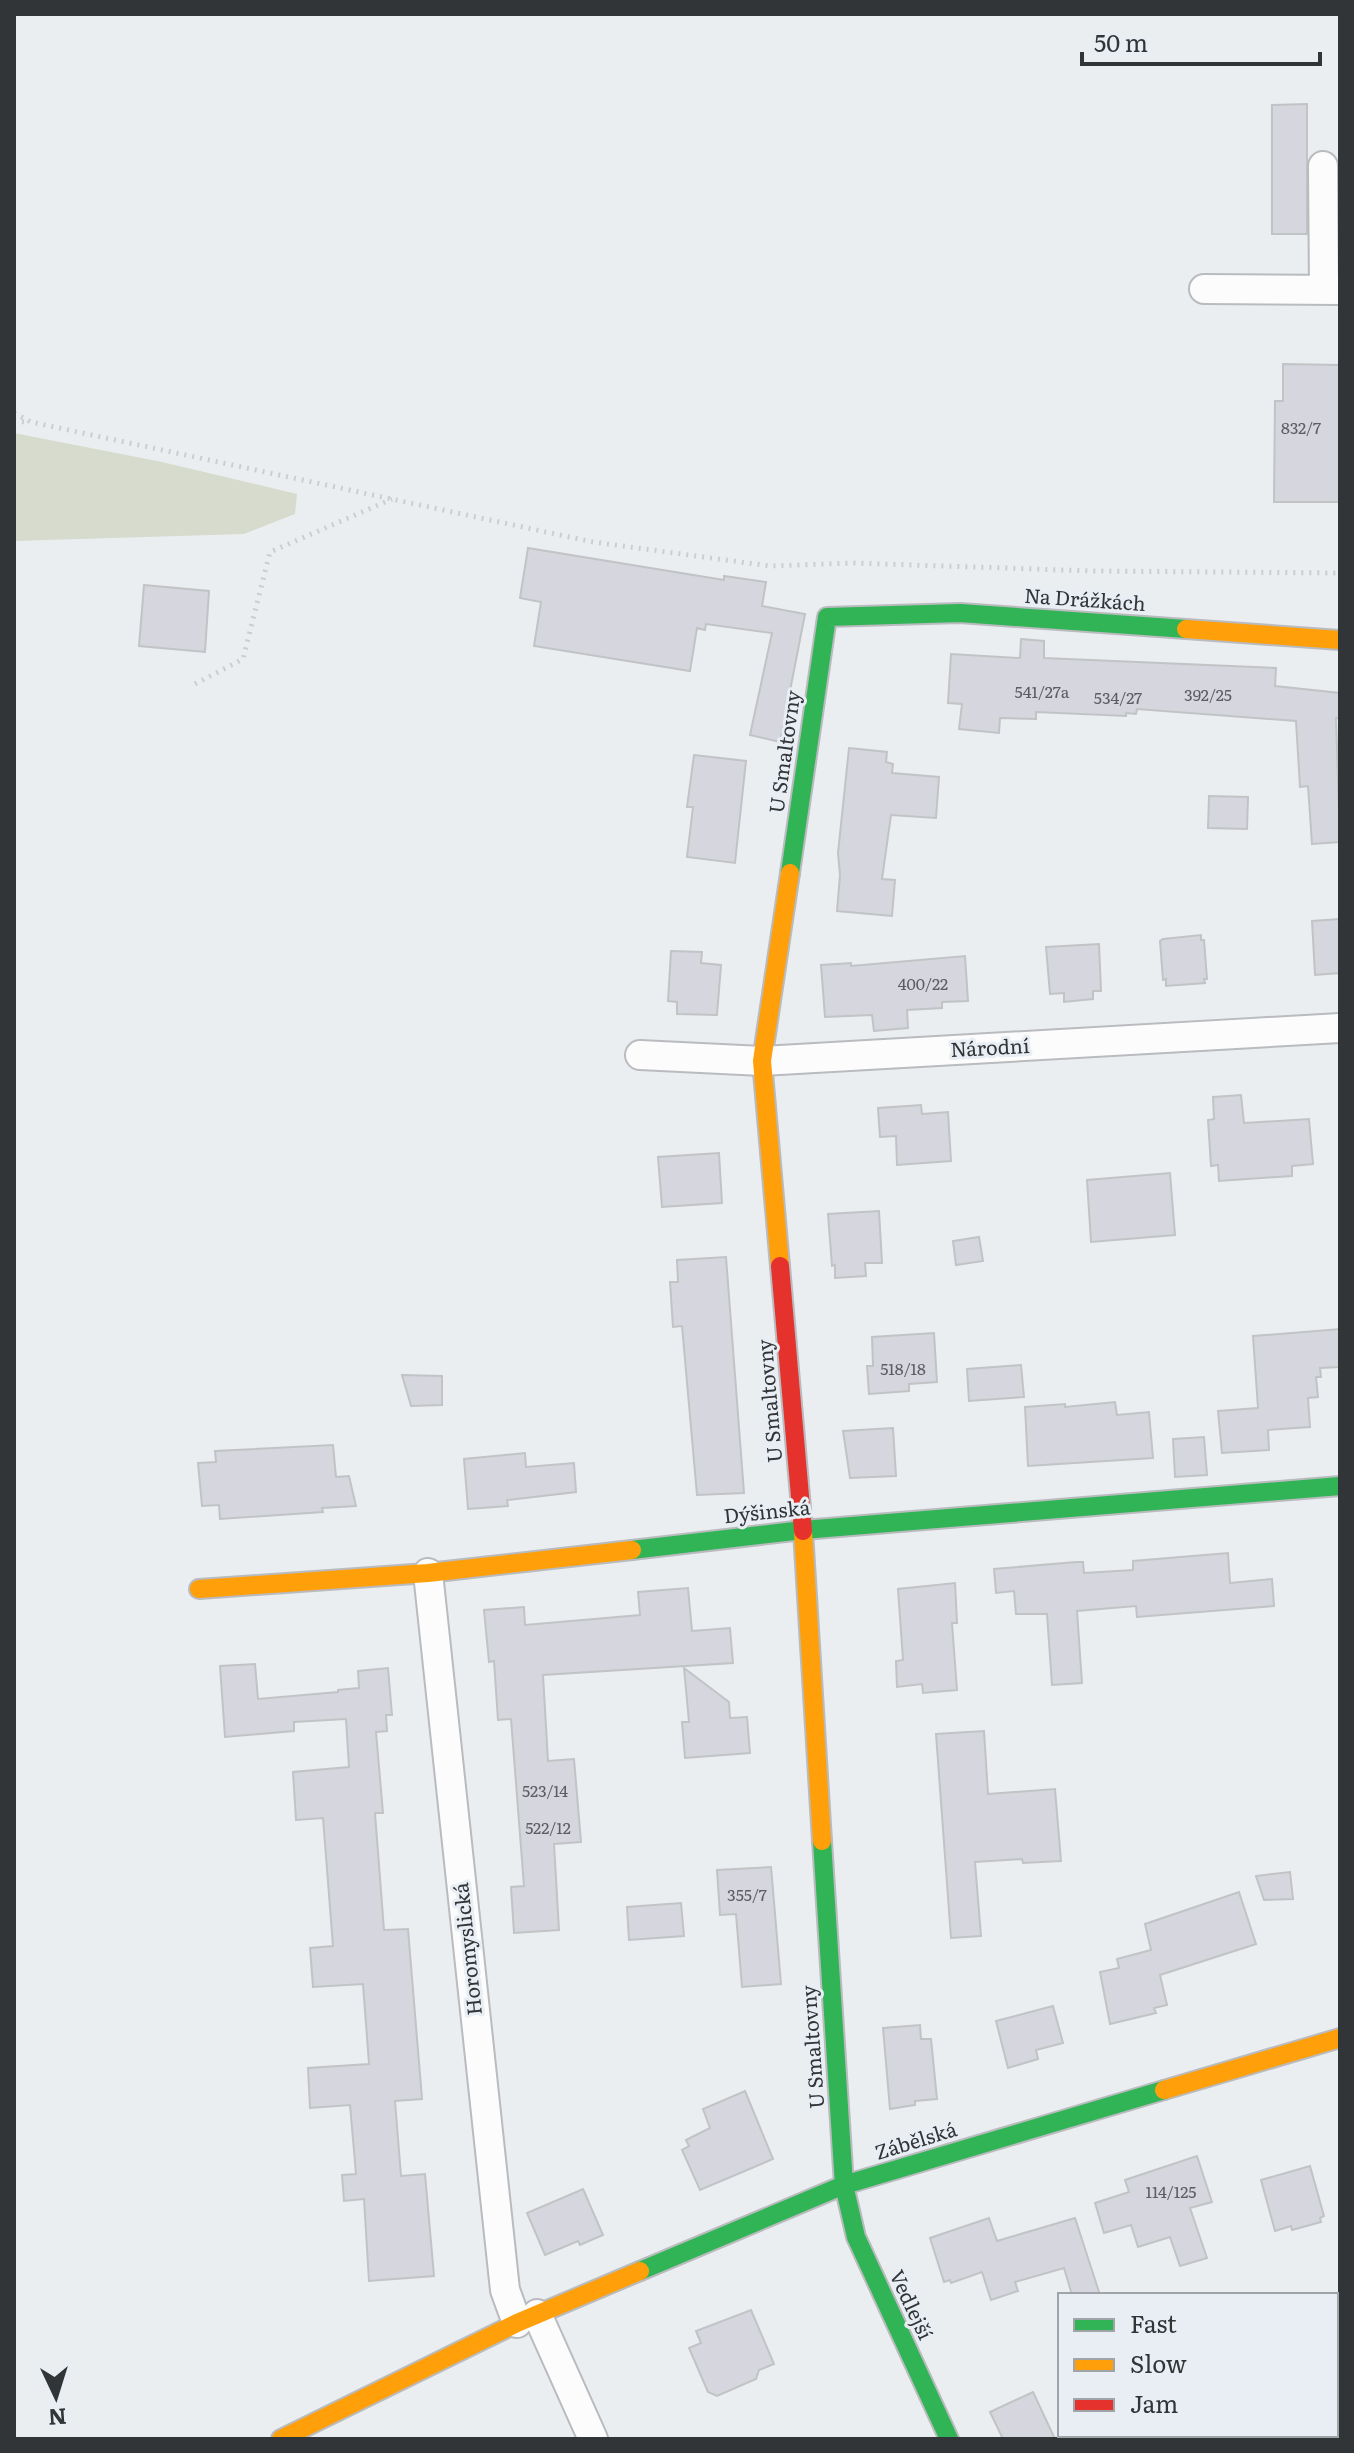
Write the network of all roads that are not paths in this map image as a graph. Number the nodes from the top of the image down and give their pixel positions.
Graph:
1 (1323, 166) dead end
2 (1204, 289) dead end
3 (1332, 290) edge
4 (827, 617) joint
5 (1340, 640) edge
6 (1340, 1028) edge
7 (640, 1055) dead end
8 (762, 1061) junction
9 (1340, 1486) edge
10 (803, 1530) junction
11 (428, 1573) junction
12 (199, 1589) dead end
13 (1340, 2038) edge
14 (844, 2185) junction
15 (527, 2319) junction
16 (281, 2439) edge
17 (593, 2439) edge
18 (949, 2439) edge

1 - 3 street
2 - 3 street
4 - 5 street, Na Drážkách
4 - 8 street, U Smaltovny
6 - 8 street, Národní
7 - 8 street, Národní
8 - 10 street, U Smaltovny
9 - 10 street, Dýšinská
10 - 11 street, Dýšinská
10 - 14 street, U Smaltovny
11 - 12 street, Dýšinská
11 - 15 street, Horomyslická
13 - 14 street, Zábělská
14 - 15 street, Zábělská
14 - 18 street, Vedlejší
15 - 16 street, Zábělská
15 - 17 street, Horomyslická

